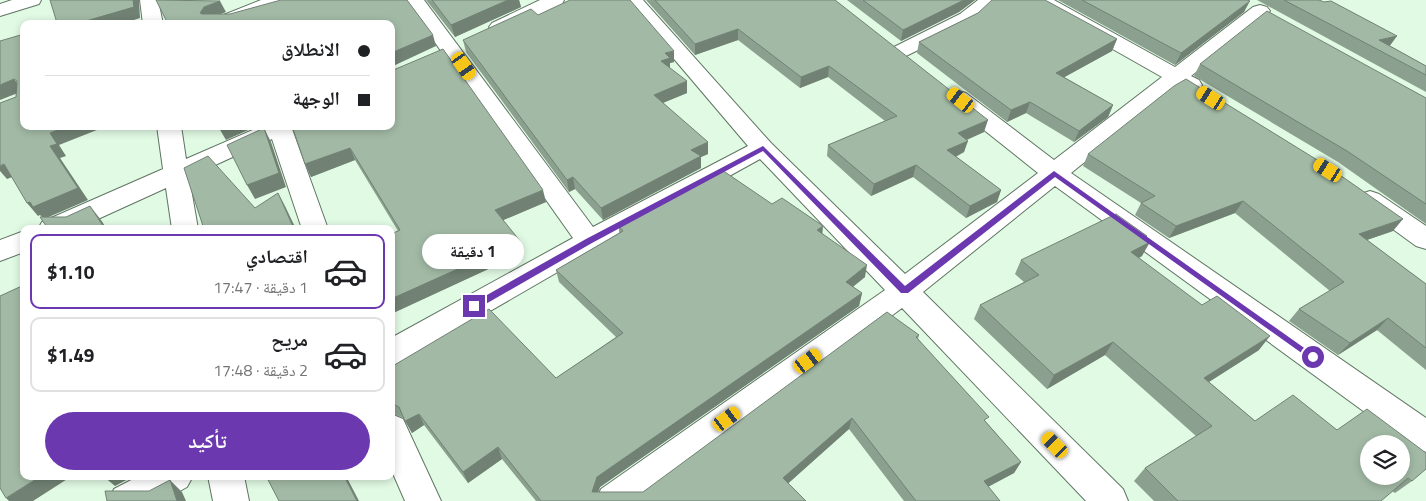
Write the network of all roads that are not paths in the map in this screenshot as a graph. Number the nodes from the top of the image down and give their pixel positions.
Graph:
1 (32, 0) edge
2 (149, 0) edge
3 (278, 0) edge
4 (414, 0) edge
5 (556, 0) edge
6 (633, 0) edge
7 (990, 0) edge
8 (1040, 0) edge
9 (0, 10) edge
10 (1259, 11) edge
11 (230, 16) edge
12 (152, 20) edge
13 (877, 35) edge
14 (459, 47) junction
15 (899, 52) junction
16 (1177, 77) junction
17 (1211, 98) edge
18 (170, 130) edge
19 (273, 130) edge
20 (281, 130) edge
21 (763, 148) junction
22 (176, 173) junction
23 (1054, 173) junction
24 (1353, 188) edge
25 (60, 225) edge
26 (184, 225) edge
27 (314, 225) edge
28 (1426, 239) edge
29 (589, 241) junction
30 (20, 243) edge
31 (0, 251) edge
32 (904, 291) junction
33 (395, 351) edge
34 (1426, 437) edge
35 (395, 438) edge
36 (168, 480) edge
37 (227, 480) edge
38 (127, 501) edge
39 (231, 501) edge
40 (423, 501) edge
41 (614, 501) edge
42 (1110, 501) edge

1 - 9 street
2 - 12 street
3 - 11 street
4 - 14 street
5 - 14 street
6 - 21 street
7 - 15 street
8 - 16 street
10 - 16 street
13 - 15 street
14 - 29 street
15 - 23 street
16 - 17 street
16 - 23 street
18 - 22 street
19 - 22 street
20 - 27 street
21 - 29 street
21 - 32 street
22 - 25 street
22 - 26 street
23 - 32 street
23 - 34 street
24 - 28 street
29 - 33 street
30 - 31 street
32 - 41 street
32 - 42 street
35 - 40 street
36 - 38 street
37 - 39 street

